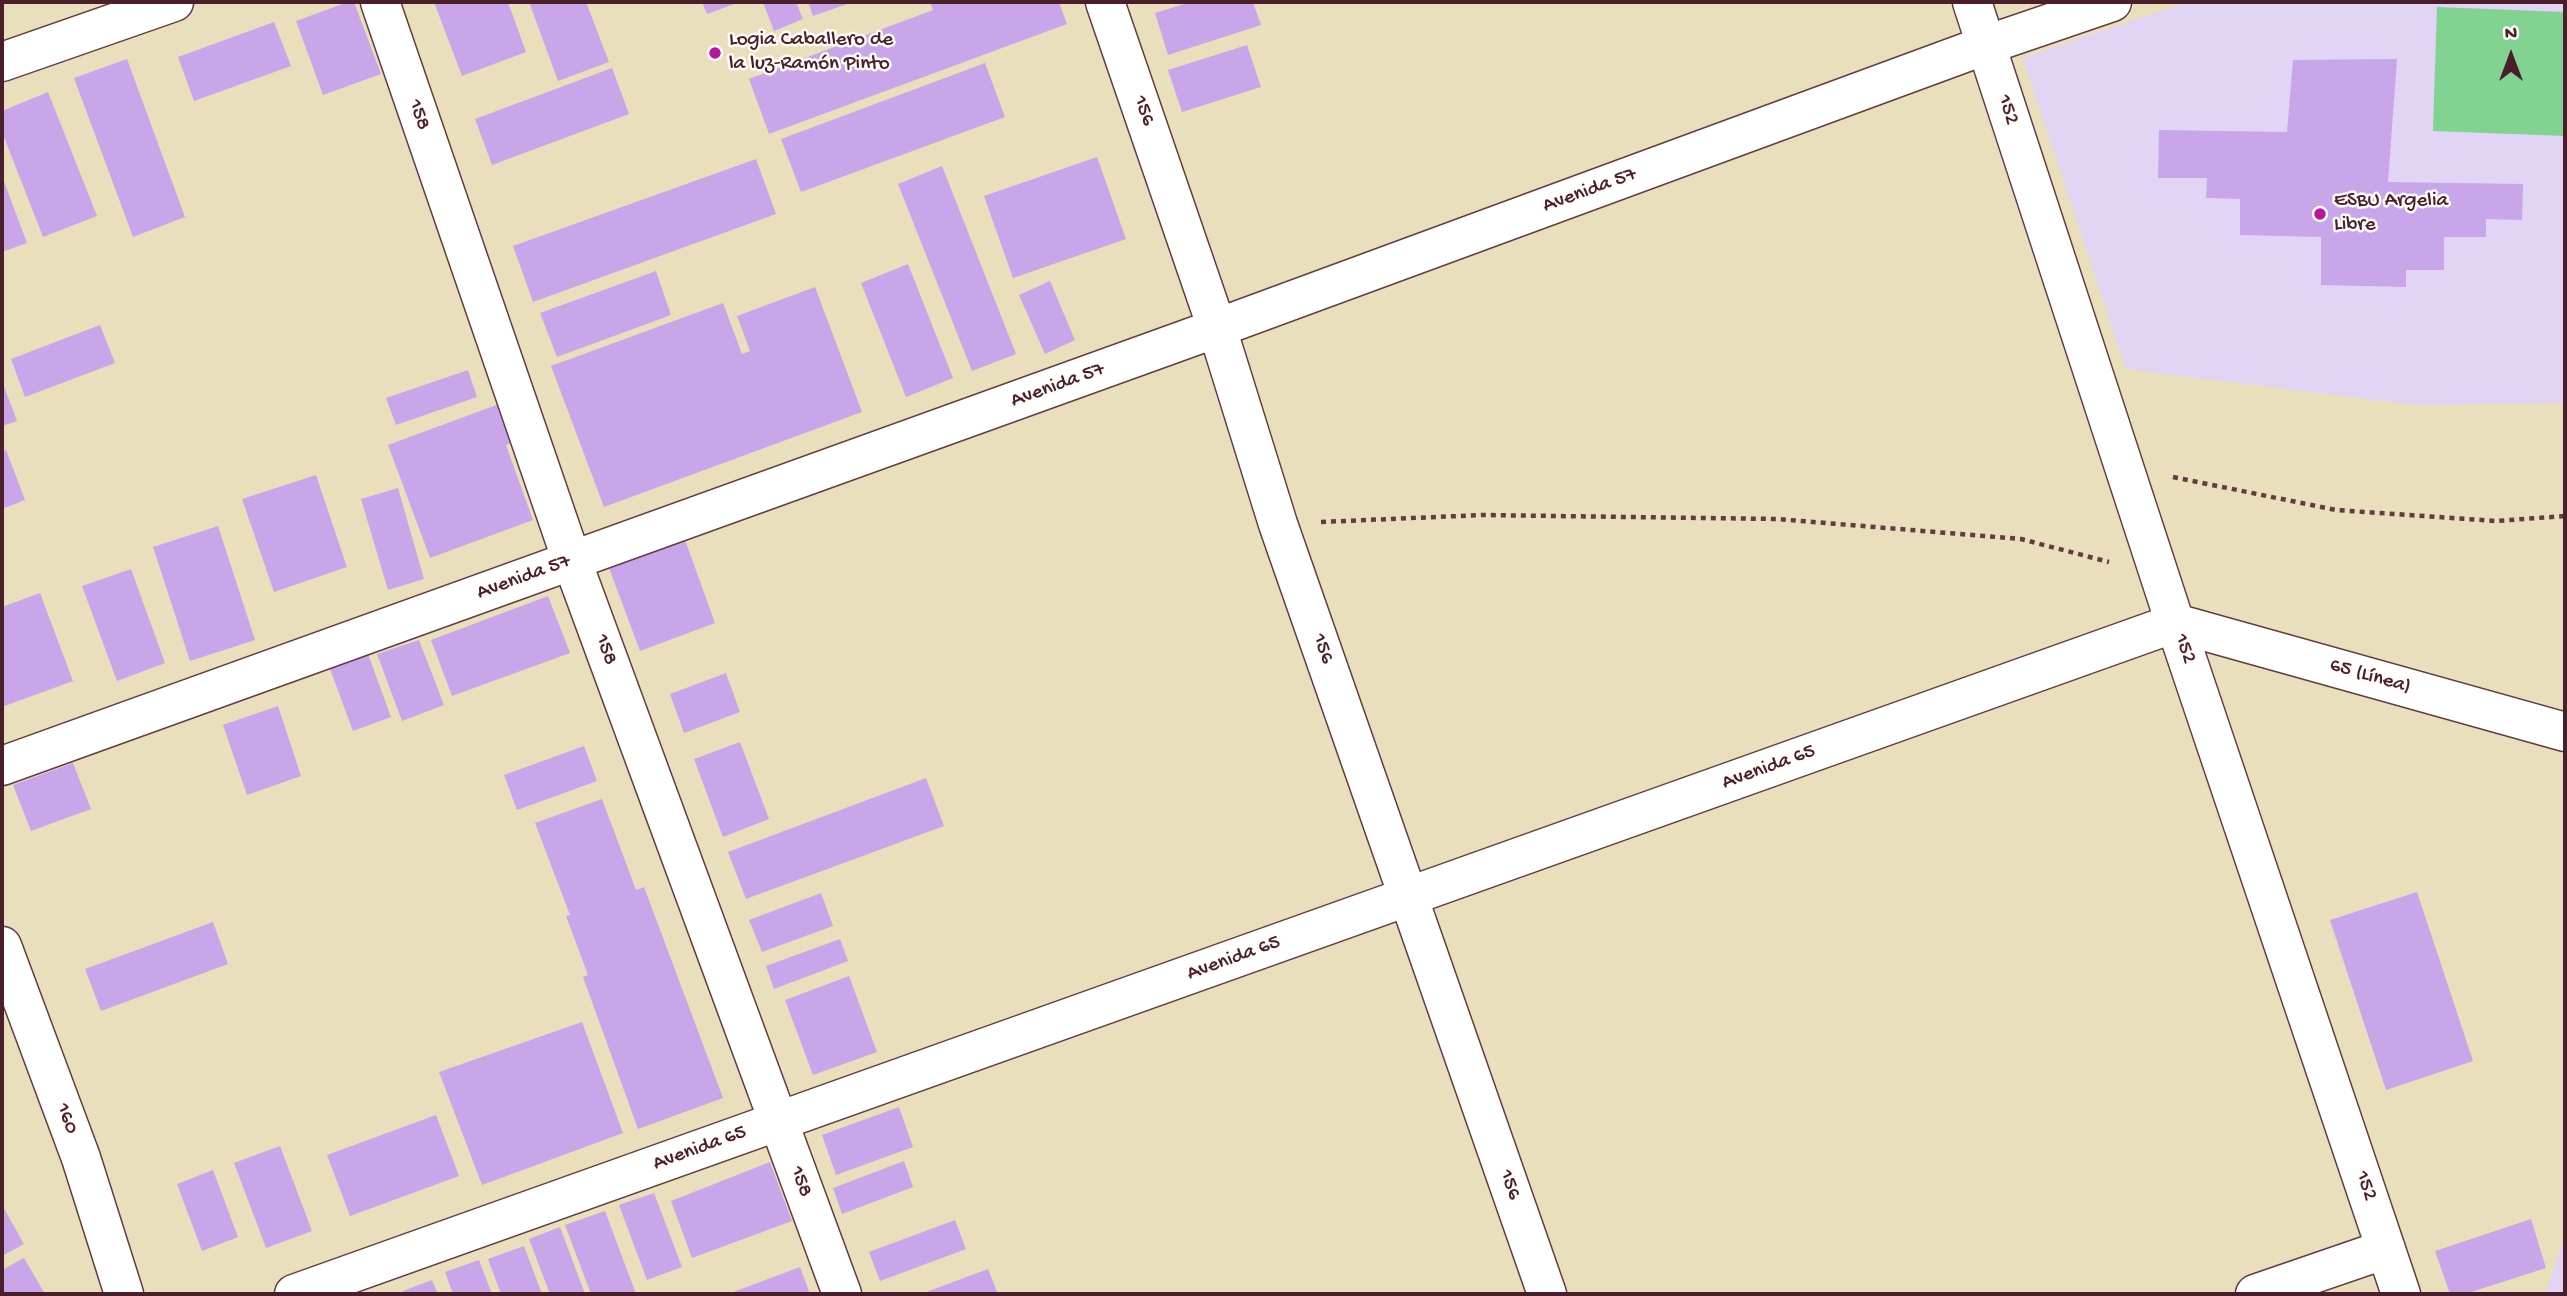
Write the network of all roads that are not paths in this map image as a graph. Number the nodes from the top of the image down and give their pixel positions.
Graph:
1 (174, 2) edge
2 (380, 2) edge
3 (1105, 2) edge
4 (1972, 2) edge
5 (2112, 2) edge
6 (1986, 46) junction
7 (2, 62) edge
8 (1217, 328) junction
9 (572, 561) junction
10 (2175, 623) junction
11 (2565, 732) edge
12 (2, 766) edge
13 (1409, 896) junction
14 (2, 946) edge
15 (778, 1122) junction
16 (2386, 1249) junction
17 (124, 1294) edge
18 (294, 1294) edge
19 (842, 1294) edge
20 (1547, 1294) edge
21 (2255, 1294) edge
22 (2401, 1294) edge

1 - 7 street
2 - 9 street, 158
3 - 8 street, 156
4 - 6 street, 152
5 - 6 street, Avenida 57
6 - 8 street, Avenida 57
6 - 10 street, 152
8 - 9 street, Avenida 57
8 - 13 street, 156
9 - 12 street, Avenida 57
9 - 15 street, 158
10 - 11 street, 65 (Línea)
10 - 13 street, Avenida 65
10 - 16 street, 152
13 - 15 street, Avenida 65
13 - 20 street, 156
14 - 17 street, 160
15 - 18 street, Avenida 65
15 - 19 street, 158
16 - 21 street
16 - 22 street, 152

